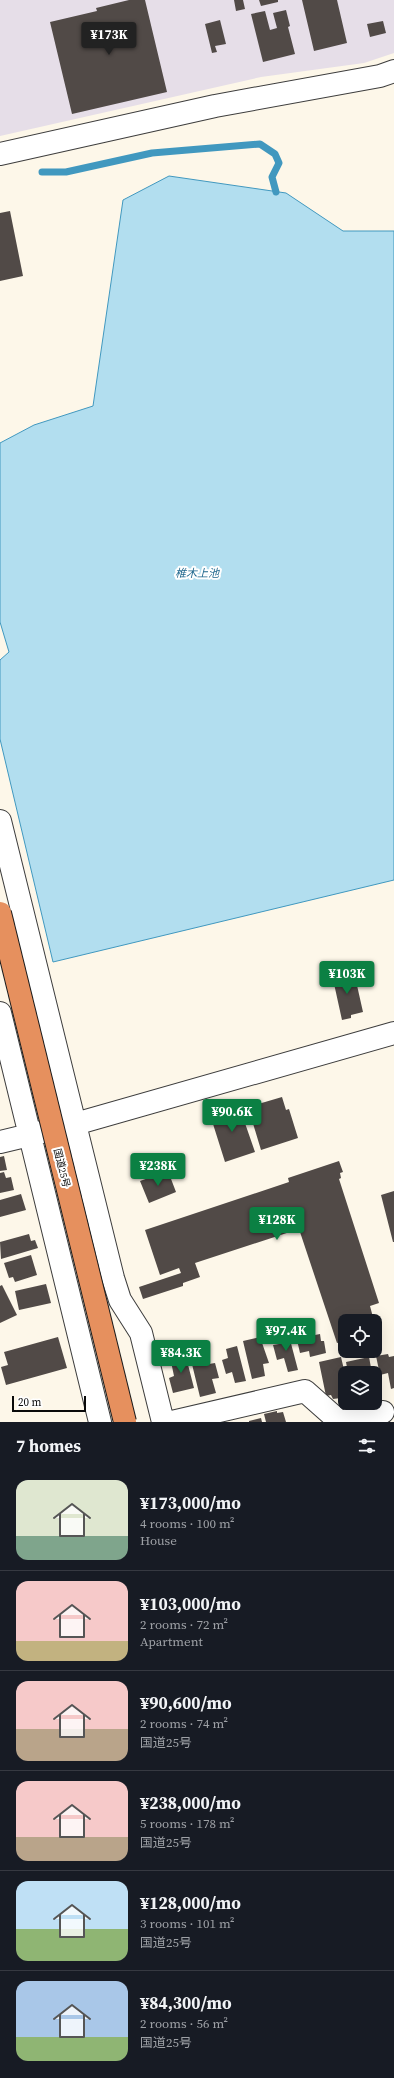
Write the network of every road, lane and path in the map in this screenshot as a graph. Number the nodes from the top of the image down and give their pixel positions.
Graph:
1 (394, 71) edge
2 (0, 154) edge
3 (0, 821) edge
4 (0, 913) edge
5 (0, 1013) edge
6 (394, 1033) edge
7 (74, 1124) junction
8 (30, 1134) junction
9 (0, 1142) edge
10 (113, 1278) junction
11 (68, 1289) junction
12 (383, 1412) dead end
13 (100, 1422) edge
14 (125, 1422) edge
15 (163, 1422) edge
16 (172, 1422) edge

1 - 2 street
3 - 7 street
4 - 14 highway, 国道25号, bridge
5 - 8 street
6 - 7 street
7 - 8 street
7 - 10 street
8 - 9 street
8 - 11 street
10 - 11 street
10 - 15 street
11 - 13 street
12 - 16 street

